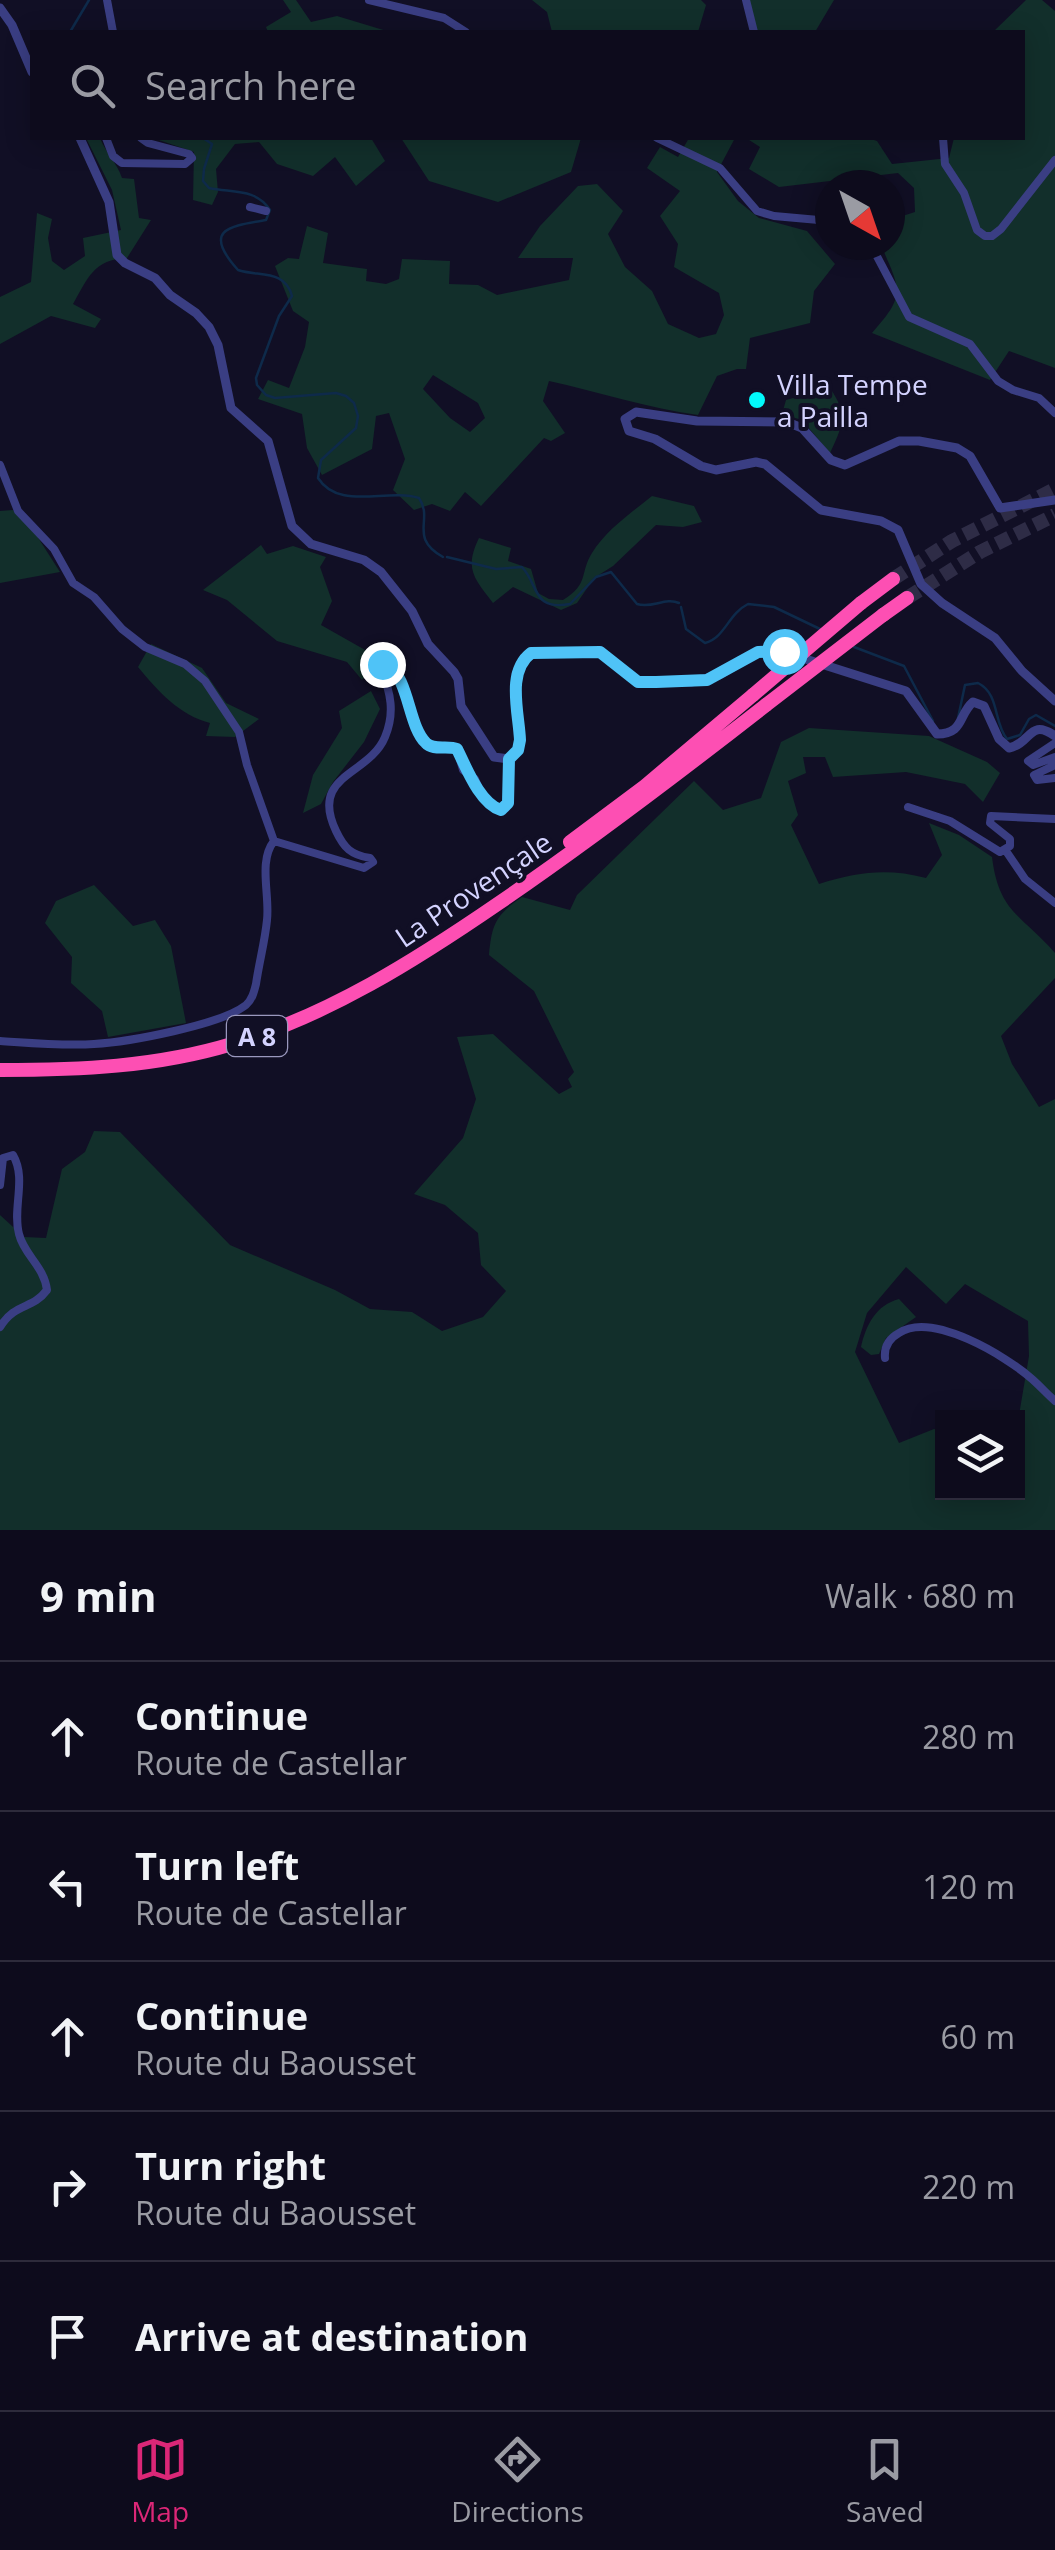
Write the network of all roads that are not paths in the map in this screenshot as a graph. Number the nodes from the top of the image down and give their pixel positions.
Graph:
1 (106, 0) edge
2 (368, 0) edge
3 (746, 0) edge
4 (0, 8) edge
5 (113, 30) edge
6 (463, 30) edge
7 (754, 30) edge
8 (30, 67) edge
9 (81, 140) edge
10 (107, 140) edge
11 (146, 140) edge
12 (661, 140) edge
13 (943, 140) edge
14 (1055, 160) edge
15 (250, 208) dead end
16 (266, 212) dead end
17 (815, 219) edge
18 (879, 260) edge
19 (1055, 413) edge
20 (0, 464) edge
21 (1055, 500) edge
22 (893, 579) tunnel mouth
23 (907, 598) tunnel mouth
24 (1055, 701) edge
25 (1055, 740) edge
26 (1055, 757) edge
27 (509, 759) junction
28 (1055, 765) edge
29 (1055, 778) edge
30 (908, 807) dead end
31 (1055, 819) edge
32 (588, 835) junction
33 (274, 840) junction
34 (1006, 852) junction
35 (1055, 903) edge
36 (482, 909) junction
37 (0, 1041) edge
38 (0, 1062) edge
39 (0, 1070) edge
40 (0, 1185) edge
41 (0, 1327) edge
42 (885, 1358) dead end
43 (1055, 1401) edge

1 - 5 street
2 - 6 street
3 - 7 street
4 - 8 street
9 - 27 street
10 - 11 street
12 - 17 street
13 - 14 street
15 - 16 street
18 - 19 street
20 - 33 street
21 - 24 street
22 - 32 highway, La Provençale / A 8, bridge
23 - 32 highway, La Provençale / A 8, bridge
25 - 26 street
25 - 27 street
27 - 33 street
28 - 29 street
30 - 34 street
31 - 34 street
32 - 36 highway, La Provençale / A 8
33 - 37 street
34 - 35 street
36 - 38 highway, La Provençale / A 8
36 - 39 highway, La Provençale / A 8
40 - 41 street
42 - 43 street

